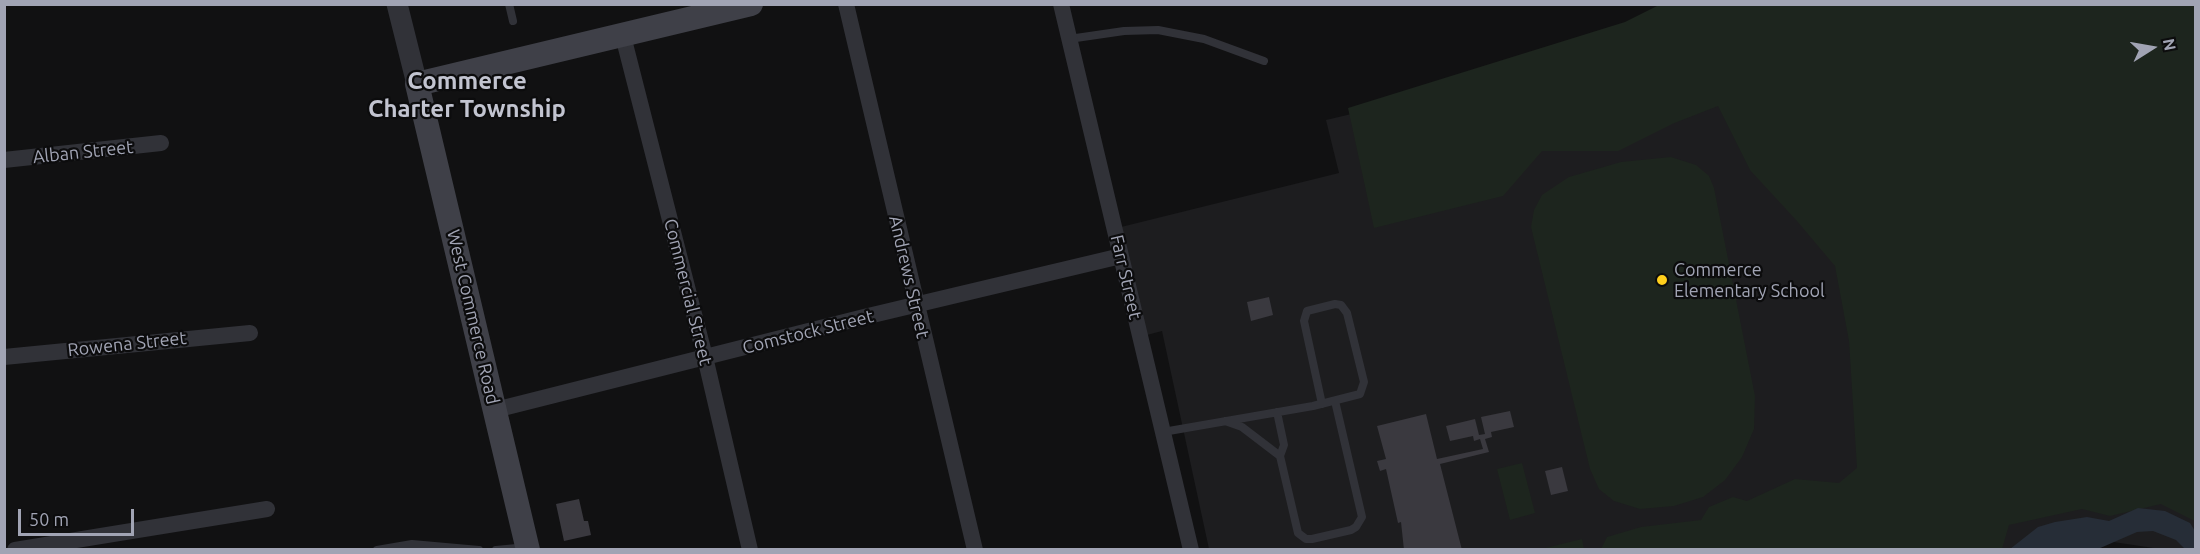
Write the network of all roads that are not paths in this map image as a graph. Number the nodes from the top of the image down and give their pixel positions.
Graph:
1 (398, 4) edge
2 (509, 4) edge
3 (751, 4) edge
4 (846, 4) edge
5 (1061, 4) edge
6 (513, 21) dead end
7 (623, 36) junction
8 (1070, 39) junction
9 (1264, 61) dead end
10 (417, 84) junction
11 (161, 143) dead end
12 (4, 160) edge
13 (1121, 256) junction
14 (915, 305) junction
15 (250, 333) dead end
16 (4, 357) edge
17 (705, 357) junction
18 (1335, 400) junction
19 (1322, 404) junction
20 (495, 410) junction
21 (1277, 412) junction
22 (1225, 421) junction
23 (1163, 432) junction
24 (1280, 456) junction
25 (267, 509) dead end
26 (527, 548) edge
27 (15, 549) edge
28 (377, 549) edge
29 (479, 549) edge
30 (496, 549) edge
31 (750, 549) edge
32 (975, 549) edge
33 (1189, 549) edge

1 - 10 street
2 - 6 lane
3 - 7 main road
4 - 14 street, Andrews Street
5 - 8 street, Farr Street
7 - 10 main road
7 - 17 street, Commercial Street
8 - 9 lane
8 - 13 street, Farr Street
10 - 20 main road, West Commerce Road
11 - 12 street, Alban Street
13 - 14 street, Comstock Street
13 - 23 street, Farr Street
14 - 17 street, Comstock Street
14 - 32 street, Andrews Street
15 - 16 street, Rowena Street
17 - 20 street, Comstock Street
17 - 31 street, Commercial Street
18 - 19 lane
18 - 19 lane
18 - 24 lane
19 - 21 lane
20 - 26 main road, West Commerce Road
21 - 22 lane
21 - 24 lane
22 - 23 lane
22 - 24 lane
23 - 33 street, Farr Street
25 - 27 street
26 - 30 lane
28 - 29 lane

